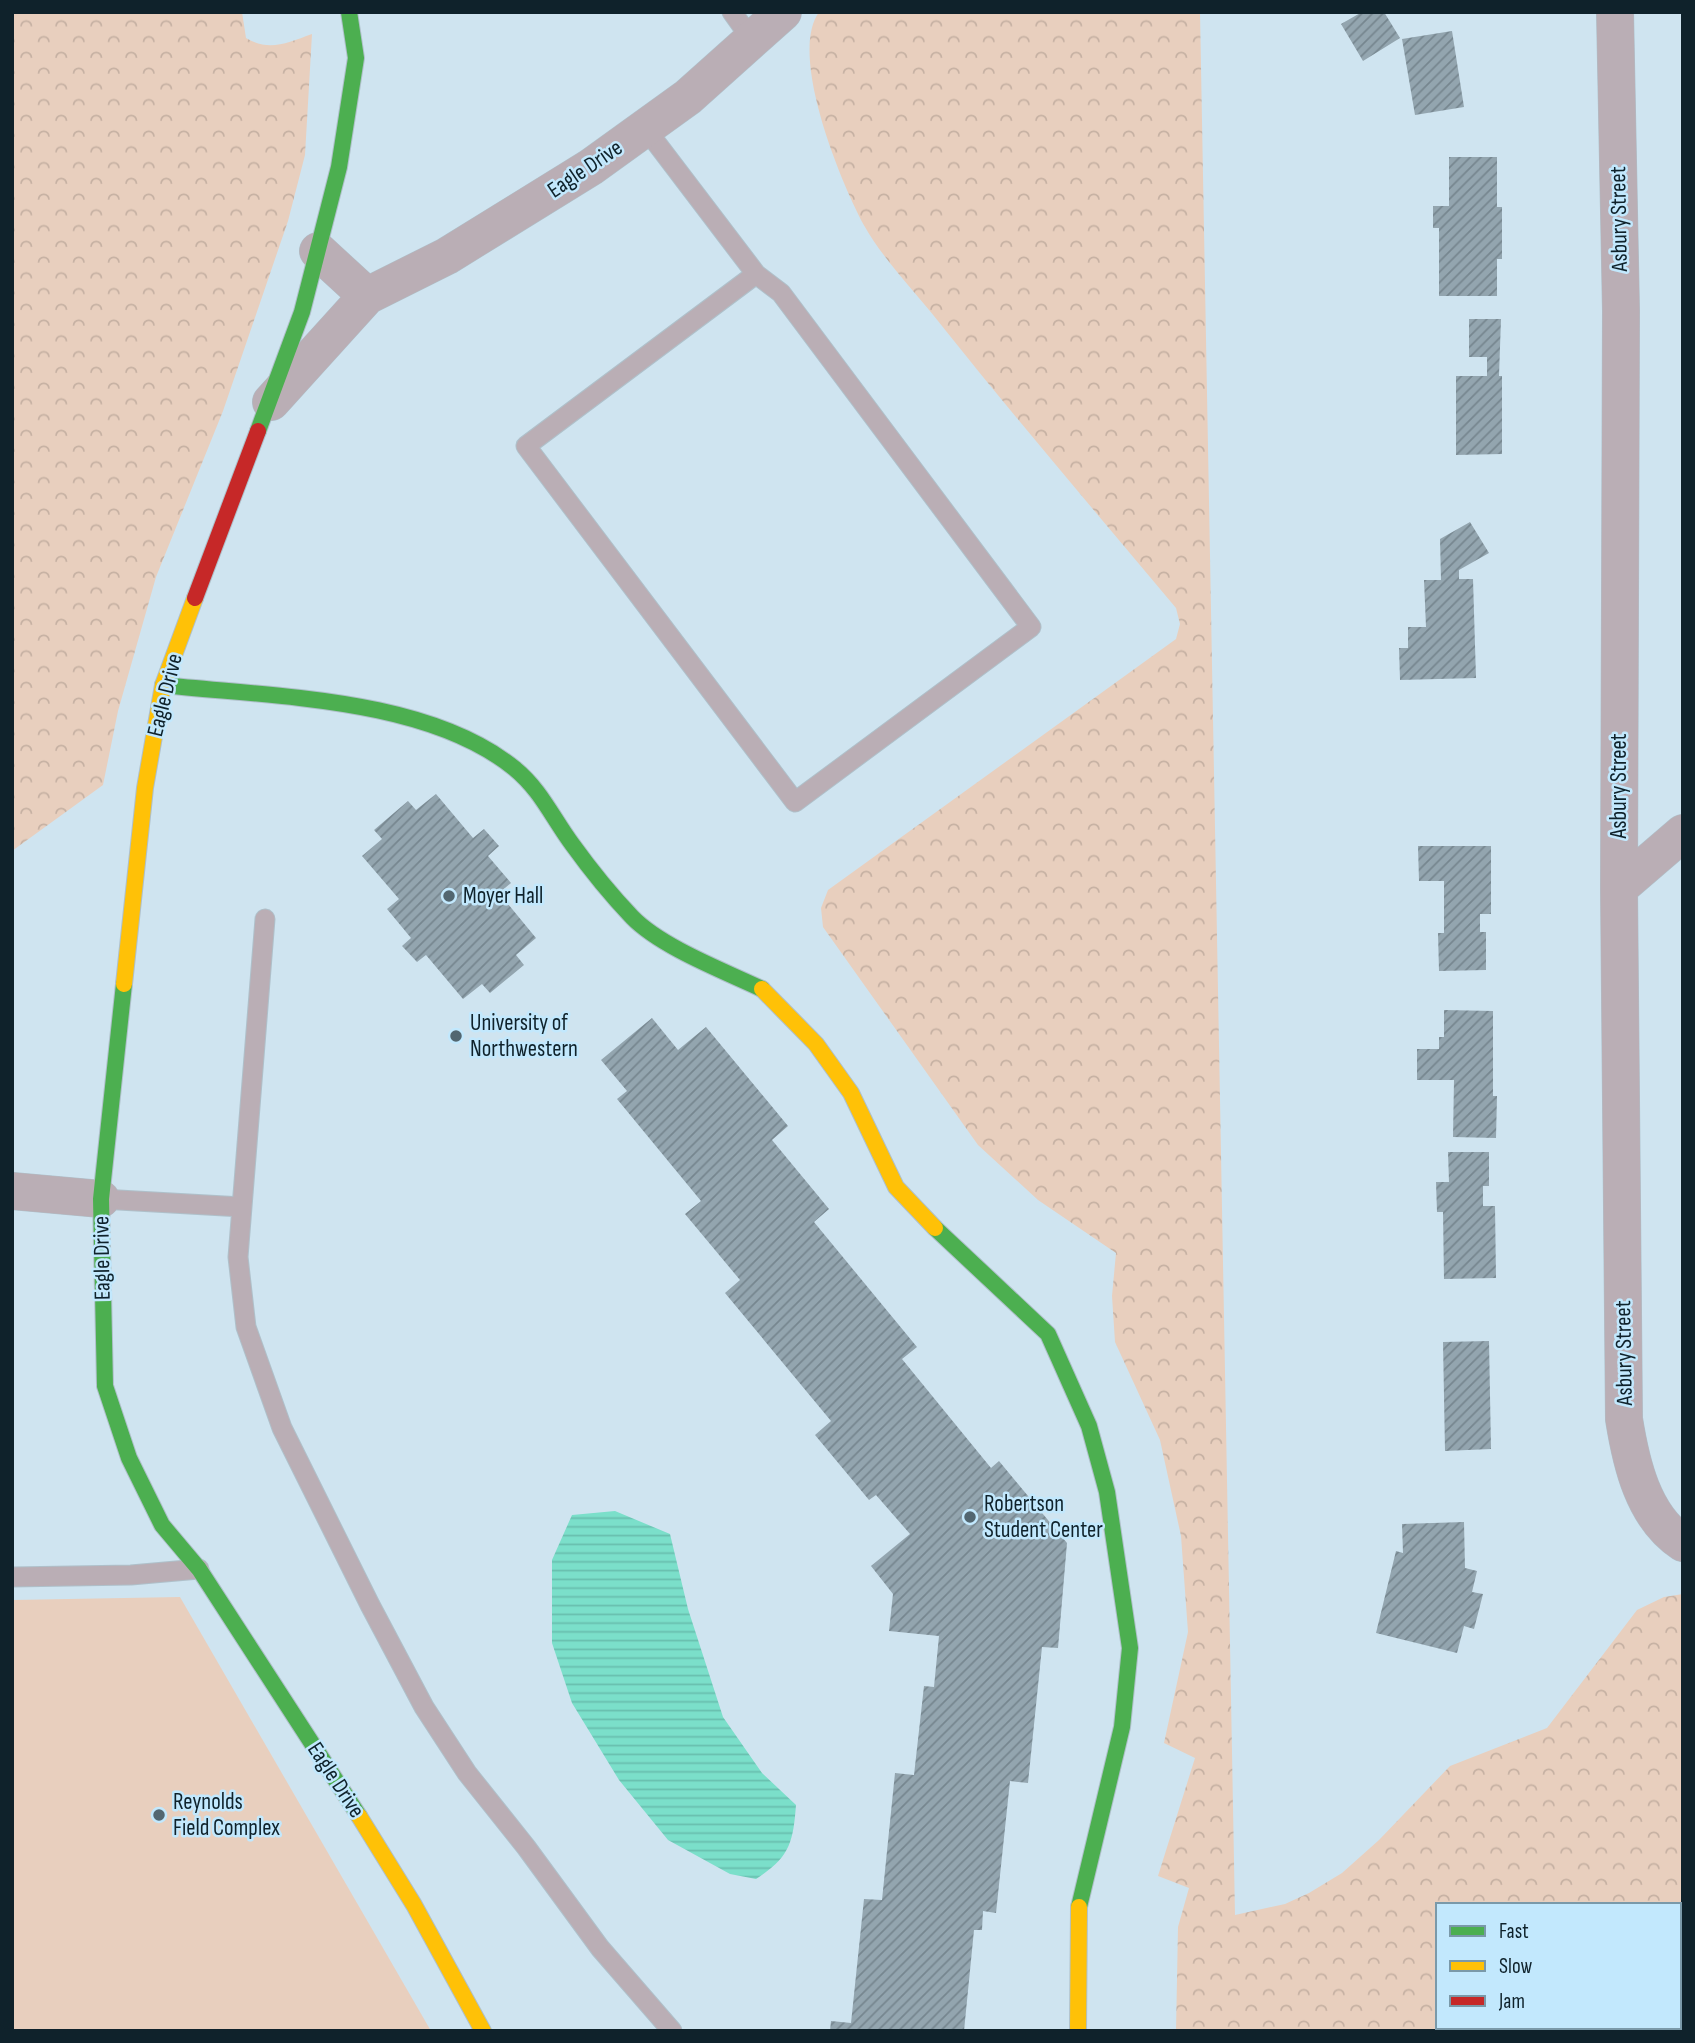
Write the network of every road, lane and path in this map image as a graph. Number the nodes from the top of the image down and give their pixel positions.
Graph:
1 (349, 12) edge
2 (783, 12) edge
3 (1615, 12) edge
4 (742, 26) edge
5 (645, 128) junction
6 (318, 251) junction
7 (755, 274) junction
8 (367, 296) junction
9 (271, 402) junction
10 (163, 685) junction
11 (1683, 833) edge
12 (1619, 888) junction
13 (265, 919) dead end
14 (12, 1191) edge
15 (101, 1199) junction
16 (242, 1207) junction
17 (1683, 1543) edge
18 (199, 1569) junction
19 (12, 1577) edge
20 (483, 2031) edge
21 (672, 2031) edge
22 (1079, 2031) edge

1 - 6 street, Eagle Drive
2 - 4 street, Eagle Drive
3 - 12 street, Asbury Street
4 - 5 street, Eagle Drive
5 - 7 lane
5 - 8 street, Eagle Drive
6 - 8 street
6 - 9 street, Eagle Drive
7 - 7 lane
8 - 9 street, Eagle Drive
9 - 10 street, Eagle Drive
10 - 15 street, Eagle Drive
10 - 22 street
11 - 12 street
12 - 17 street, Asbury Street
13 - 16 lane
14 - 15 street
15 - 16 lane
15 - 18 street, Eagle Drive
16 - 21 lane
18 - 19 lane
18 - 20 street, Eagle Drive

